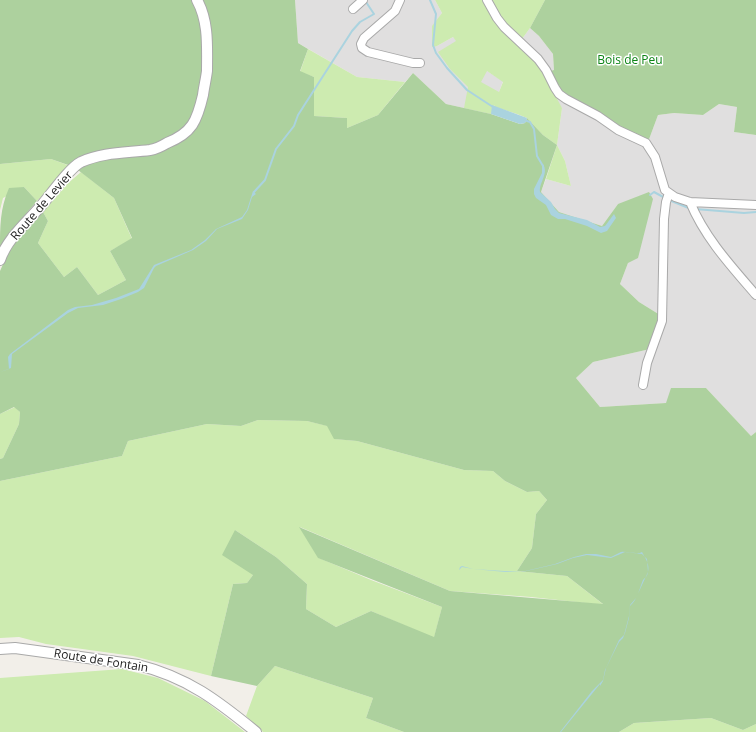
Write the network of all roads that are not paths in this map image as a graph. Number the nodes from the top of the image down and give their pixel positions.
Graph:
1 (197, 0) edge
2 (363, 0) edge
3 (400, 0) edge
4 (487, 0) edge
5 (353, 9) dead end
6 (420, 63) dead end
7 (668, 197) junction
8 (756, 205) edge
9 (692, 207) junction
10 (0, 260) edge
11 (756, 295) edge
12 (643, 385) dead end
13 (0, 649) edge
14 (256, 732) edge

1 - 10 street, Route de Levier
2 - 5 street
3 - 6 street
4 - 7 street
7 - 9 street
7 - 12 street
8 - 9 street
9 - 11 street
13 - 14 street, Route de Fontain

